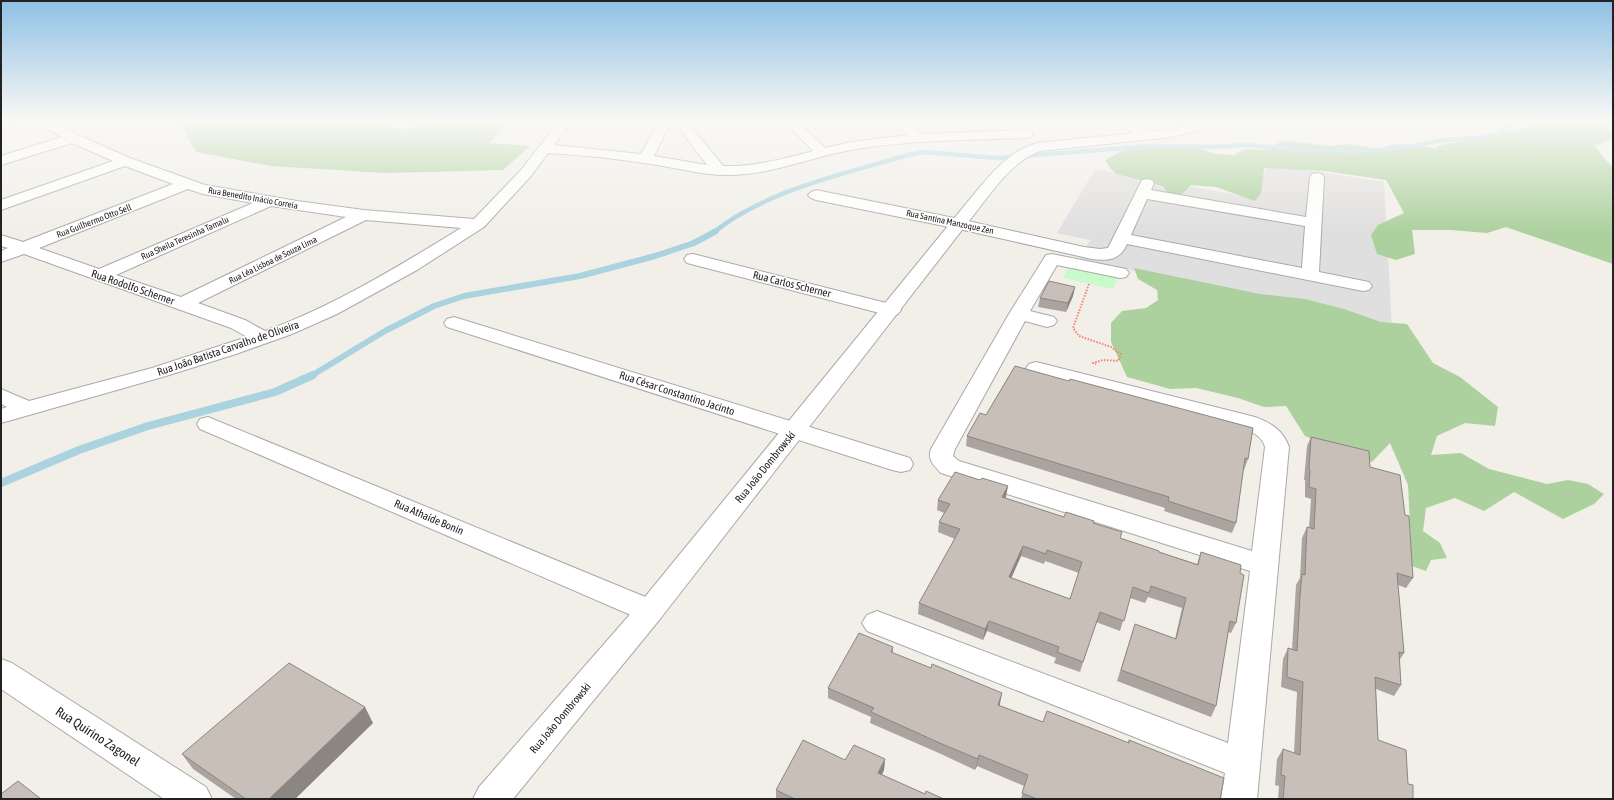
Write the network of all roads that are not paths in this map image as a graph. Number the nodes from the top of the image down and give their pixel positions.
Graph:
1 (13, 157) edge
2 (117, 157) edge
3 (538, 157) edge
4 (633, 157) edge
5 (708, 157) edge
6 (800, 157) edge
7 (1016, 157) edge
8 (645, 159) joint
9 (1, 161) edge
10 (125, 161) junction
11 (718, 170) junction
12 (1317, 177) dead end
13 (187, 184) junction
14 (816, 195) dead end
15 (270, 201) junction
16 (1, 205) edge
17 (364, 215) junction
18 (478, 224) junction
19 (959, 224) junction
20 (1314, 224) junction
21 (1121, 238) junction
22 (1, 240) edge
23 (23, 248) junction
24 (1, 257) edge
25 (693, 259) dead end
26 (1120, 273) dead end
27 (100, 276) junction
28 (1310, 276) junction
29 (1364, 286) dead end
30 (182, 304) junction
31 (891, 310) junction
32 (1019, 314) junction
33 (1047, 321) dead end
34 (454, 323) dead end
35 (262, 338) junction
36 (1036, 368) dead end
37 (1, 396) edge
38 (28, 409) junction
39 (1, 416) edge
40 (208, 424) dead end
41 (794, 430) junction
42 (901, 464) dead end
43 (1264, 565) junction
44 (650, 611) junction
45 (877, 623) dead end
46 (1, 672) edge
47 (1242, 764) junction
48 (194, 799) edge
49 (491, 799) edge
50 (1239, 799) edge

1 - 9 street
2 - 10 street, Rua Benedito Inácio Correia
3 - 18 street, Rua João Batista Carvalho de Oliveira
4 - 8 street
5 - 11 street
6 - 11 street
7 - 19 street, Rua João Dombrowski
8 - 11 street
10 - 13 street, Rua Benedito Inácio Correia
10 - 16 street
12 - 20 street
13 - 15 street, Rua Benedito Inácio Correia
13 - 23 street, Rua Guilhermo Otto Sell
14 - 19 street, Rua Santina Manzoque Zen
15 - 17 street, Rua Benedito Inácio Correia
15 - 27 street, Rua Sheila Teresinha Tamalu
17 - 18 street, Rua Benedito Inácio Correia
17 - 30 street, Rua Léa Lisboa de Souza Lima
18 - 35 street, Rua João Batista Carvalho de Oliveira
19 - 21 street, Rua Santina Manzoque Zen
19 - 31 street, Rua João Dombrowski
20 - 21 street
20 - 28 street
21 - 28 street
22 - 23 street, Rua Rodolfo Scherner
23 - 24 street, Rua Guilhermo Otto Sell
23 - 27 street, Rua Rodolfo Scherner
25 - 31 street, Rua Carlos Scherner
26 - 32 street
27 - 30 street, Rua Rodolfo Scherner
28 - 29 street
30 - 35 street, Rua Rodolfo Scherner
31 - 41 street, Rua João Dombrowski
32 - 33 street
32 - 43 street
34 - 41 street, Rua César Constantino Jacinto
35 - 38 street, Rua João Batista Carvalho de Oliveira
36 - 43 street
37 - 38 street
38 - 39 street, Rua João Batista Carvalho de Oliveira
40 - 44 street, Rua Athaíde Bonin
41 - 42 street, Rua César Constantino Jacinto
41 - 44 street, Rua João Dombrowski
43 - 47 street
44 - 49 street, Rua João Dombrowski
45 - 47 street
46 - 48 street, Rua Quirino Zagonel
47 - 50 street

